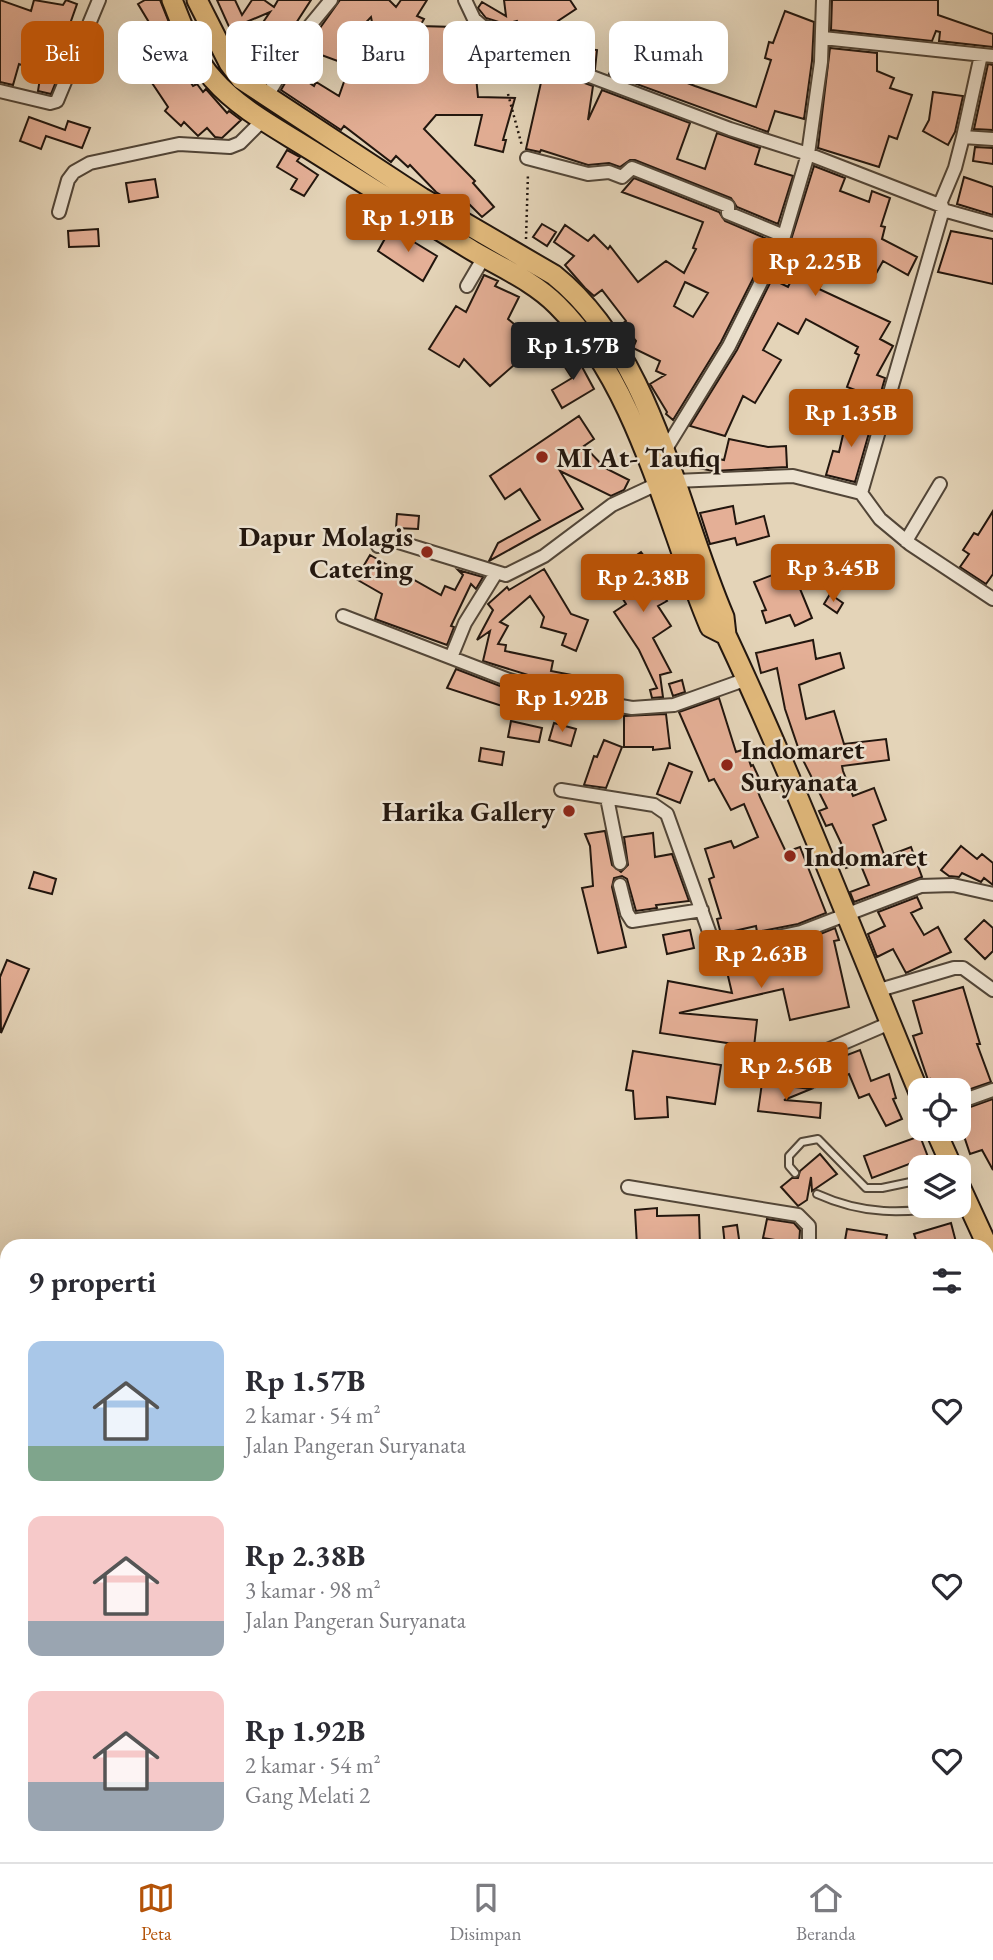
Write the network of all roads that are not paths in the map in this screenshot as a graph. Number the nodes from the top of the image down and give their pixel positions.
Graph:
1 (99, 0) edge
2 (172, 0) edge
3 (197, 0) edge
4 (331, 0) edge
5 (464, 0) edge
6 (823, 0) edge
7 (823, 38) junction
8 (987, 55) edge
9 (0, 91) edge
10 (267, 96) junction
11 (263, 120) junction
12 (963, 137) junction
13 (993, 139) edge
14 (808, 154) junction
15 (527, 158) road end
16 (942, 207) junction
17 (59, 212) dead end
18 (993, 224) edge
19 (784, 236) junction
20 (484, 257) junction
21 (467, 286) dead end
22 (655, 457) junction
23 (675, 481) junction
24 (940, 484) dead end
25 (655, 485) junction
26 (861, 493) junction
27 (906, 541) junction
28 (378, 546) dead end
29 (496, 573) junction
30 (991, 593) edge
31 (343, 616) dead end
32 (726, 635) junction
33 (452, 656) junction
34 (747, 678) junction
35 (561, 790) dead end
36 (607, 798) junction
37 (620, 863) dead end
38 (620, 885) dead end
39 (993, 894) edge
40 (702, 910) junction
41 (848, 916) junction
42 (993, 990) edge
43 (876, 991) junction
44 (890, 1023) junction
45 (774, 1067) dead end
46 (913, 1078) edge
47 (993, 1090) edge
48 (971, 1098) edge
49 (795, 1174) dead end
50 (908, 1183) edge
51 (628, 1187) dead end
52 (817, 1194) dead end
53 (908, 1213) edge
54 (968, 1218) edge
55 (809, 1239) edge
56 (981, 1239) edge

1 - 9 street
2 - 11 main road
3 - 10 main road
4 - 10 street
5 - 14 street
6 - 7 street
7 - 8 street
7 - 14 street
8 - 12 street
10 - 22 main road
11 - 17 street
11 - 20 main road
12 - 13 street
12 - 16 street
14 - 16 street
14 - 19 street
15 - 19 street
16 - 18 street
16 - 26 street
19 - 22 street
20 - 21 street
20 - 22 main road
22 - 23 main road
22 - 25 main road
23 - 26 street
23 - 32 main road
24 - 27 street
25 - 29 street
25 - 32 main road
26 - 27 street
27 - 30 street
28 - 29 street
29 - 33 street
31 - 33 street
32 - 34 main road
33 - 34 street
34 - 41 main road
35 - 36 street
36 - 37 street
36 - 40 street
38 - 40 street
39 - 41 street
40 - 41 street
41 - 43 main road
42 - 43 street
43 - 44 main road
44 - 45 street
44 - 46 main road
47 - 48 street
49 - 50 lane
51 - 55 street
52 - 53 lane
54 - 56 main road

